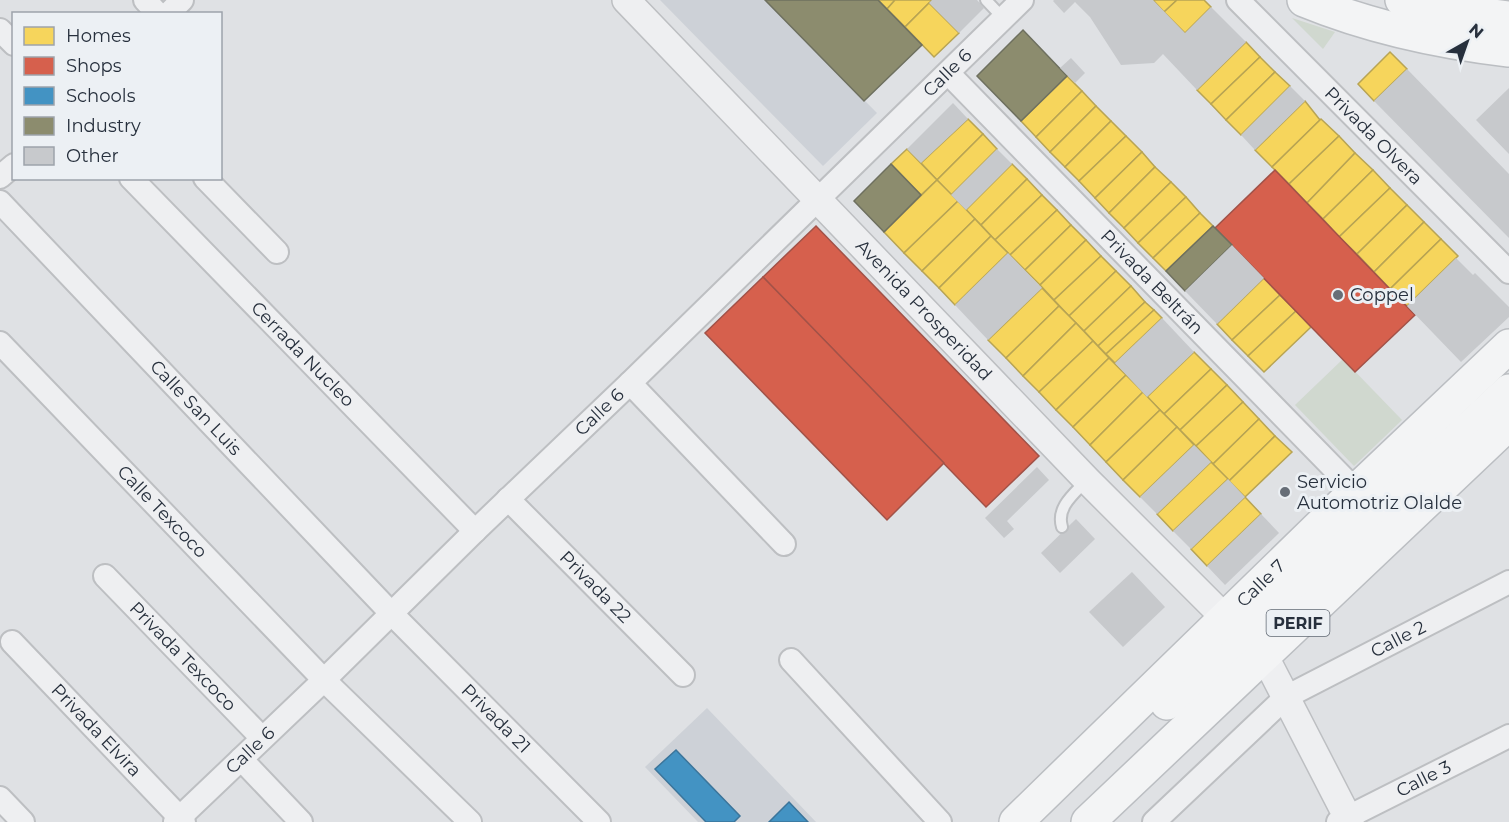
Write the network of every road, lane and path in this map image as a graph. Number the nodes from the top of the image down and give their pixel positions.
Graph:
1 (146, 0) edge
2 (182, 0) edge
3 (626, 0) edge
4 (986, 0) edge
5 (1022, 0) edge
6 (1238, 0) edge
7 (1305, 0) edge
8 (1402, 0) edge
9 (156, 12) edge
10 (170, 12) edge
11 (1003, 18) junction
12 (1509, 18) edge
13 (0, 30) edge
14 (12, 42) edge
15 (1509, 50) edge
16 (948, 73) junction
17 (12, 167) edge
18 (0, 177) edge
19 (133, 180) edge
20 (207, 180) edge
21 (817, 200) junction
22 (0, 202) edge
23 (277, 252) dead end
24 (1509, 272) edge
25 (0, 344) edge
26 (1509, 346) edge
27 (630, 384) junction
28 (1509, 391) edge
29 (1509, 423) edge
30 (1087, 480) junction
31 (1356, 491) junction
32 (508, 499) junction
33 (1062, 527) dead end
34 (475, 531) junction
35 (784, 544) dead end
36 (105, 576) dead end
37 (1509, 582) edge
38 (391, 613) junction
39 (1225, 618) junction
40 (12, 642) dead end
41 (1264, 656) junction
42 (791, 660) dead end
43 (683, 675) dead end
44 (324, 680) junction
45 (1286, 698) junction
46 (1509, 736) edge
47 (262, 738) junction
48 (1083, 756) junction
49 (241, 759) junction
50 (0, 798) edge
51 (1345, 820) edge
52 (179, 821) edge
53 (23, 822) edge
54 (301, 822) edge
55 (470, 822) edge
56 (599, 822) edge
57 (940, 822) edge
58 (1016, 822) edge
59 (1088, 822) edge
60 (1154, 822) edge

1 - 9 street
2 - 10 street
3 - 21 street, Avenida Prosperidad
4 - 11 lane
5 - 11 street, Calle 6
6 - 24 street, Privada Olvera
7 - 15 main road
8 - 12 main road
11 - 16 street, Calle 6
13 - 14 street
16 - 21 street, Calle 6
16 - 31 street, Privada Beltrán
17 - 18 street
19 - 34 street, Cerrada Nucleo
20 - 23 street
21 - 27 street, Calle 6
21 - 30 street, Avenida Prosperidad
22 - 38 street, Calle San Luis
25 - 44 street, Calle Texcoco
26 - 31 main road, Calle 7 / PERIF
27 - 32 street, Calle 6
27 - 35 street
28 - 48 main road
29 - 41 main road, PERIF
30 - 33 lane
30 - 39 street, Avenida Prosperidad
31 - 39 main road, Calle 7 / PERIF
32 - 34 street, Calle 6
32 - 43 street, Privada 22
34 - 38 street, Calle 6
36 - 47 street, Privada Texcoco
37 - 45 street, Calle 2
38 - 44 street, Calle 6
38 - 56 street, Privada 21
39 - 48 main road, Calle 7 / PERIF
40 - 52 street, Privada Elvira
41 - 45 street
41 - 59 main road, PERIF
42 - 57 street
44 - 47 street, Calle 6
44 - 55 street, Calle Texcoco
45 - 51 street
45 - 60 street, Calle 2
46 - 51 street, Calle 3
47 - 49 street, Calle 6
48 - 58 main road, Calle 7 / PERIF
49 - 52 street, Calle 6
49 - 54 street
50 - 53 street

